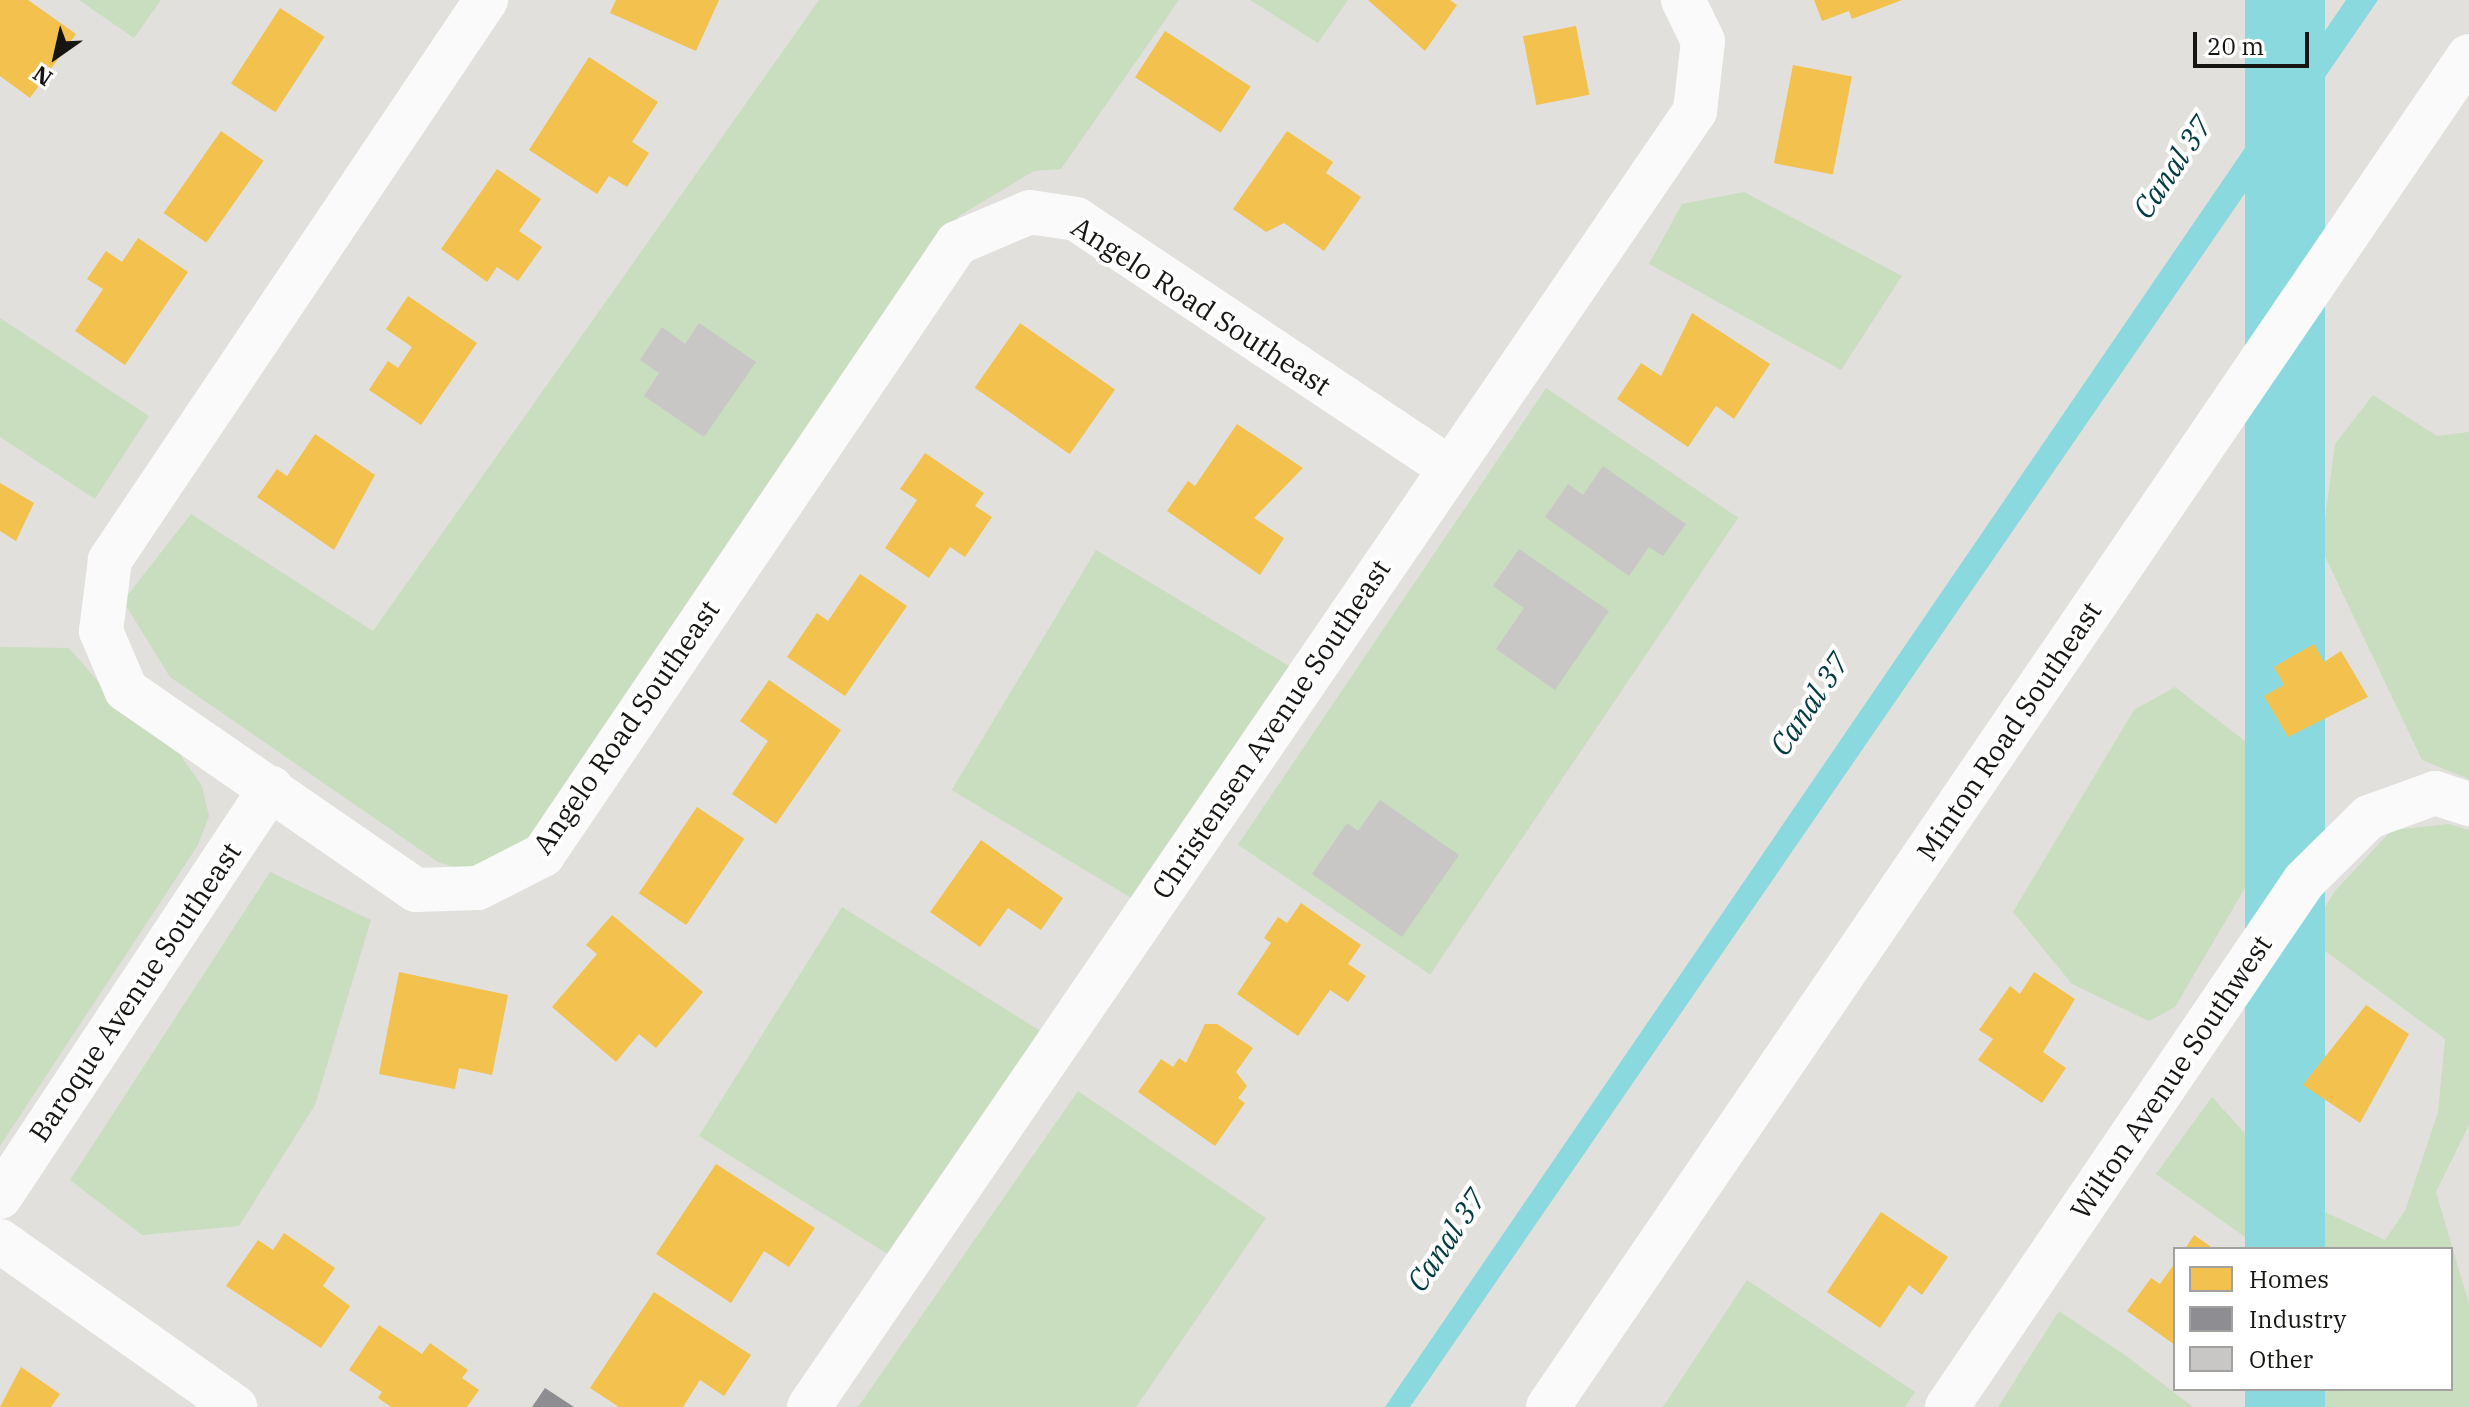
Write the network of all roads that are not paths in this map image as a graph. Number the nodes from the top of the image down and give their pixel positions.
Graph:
1 (486, 0) edge
2 (1683, 0) edge
3 (2469, 56) edge
4 (1449, 468) junction
5 (271, 788) junction
6 (2452, 798) edge
7 (0, 1197) edge
8 (0, 1241) edge
9 (235, 1407) edge
10 (809, 1407) edge
11 (1548, 1407) edge
12 (1947, 1407) edge

1 - 5 street, Angelo Road Southeast
2 - 4 street, Christensen Avenue Southeast
3 - 11 street, Minton Road Southeast
4 - 5 street, Angelo Road Southeast
4 - 10 street, Christensen Avenue Southeast
5 - 7 street, Baroque Avenue Southeast
6 - 12 street, Wilton Avenue Southwest
8 - 9 street

